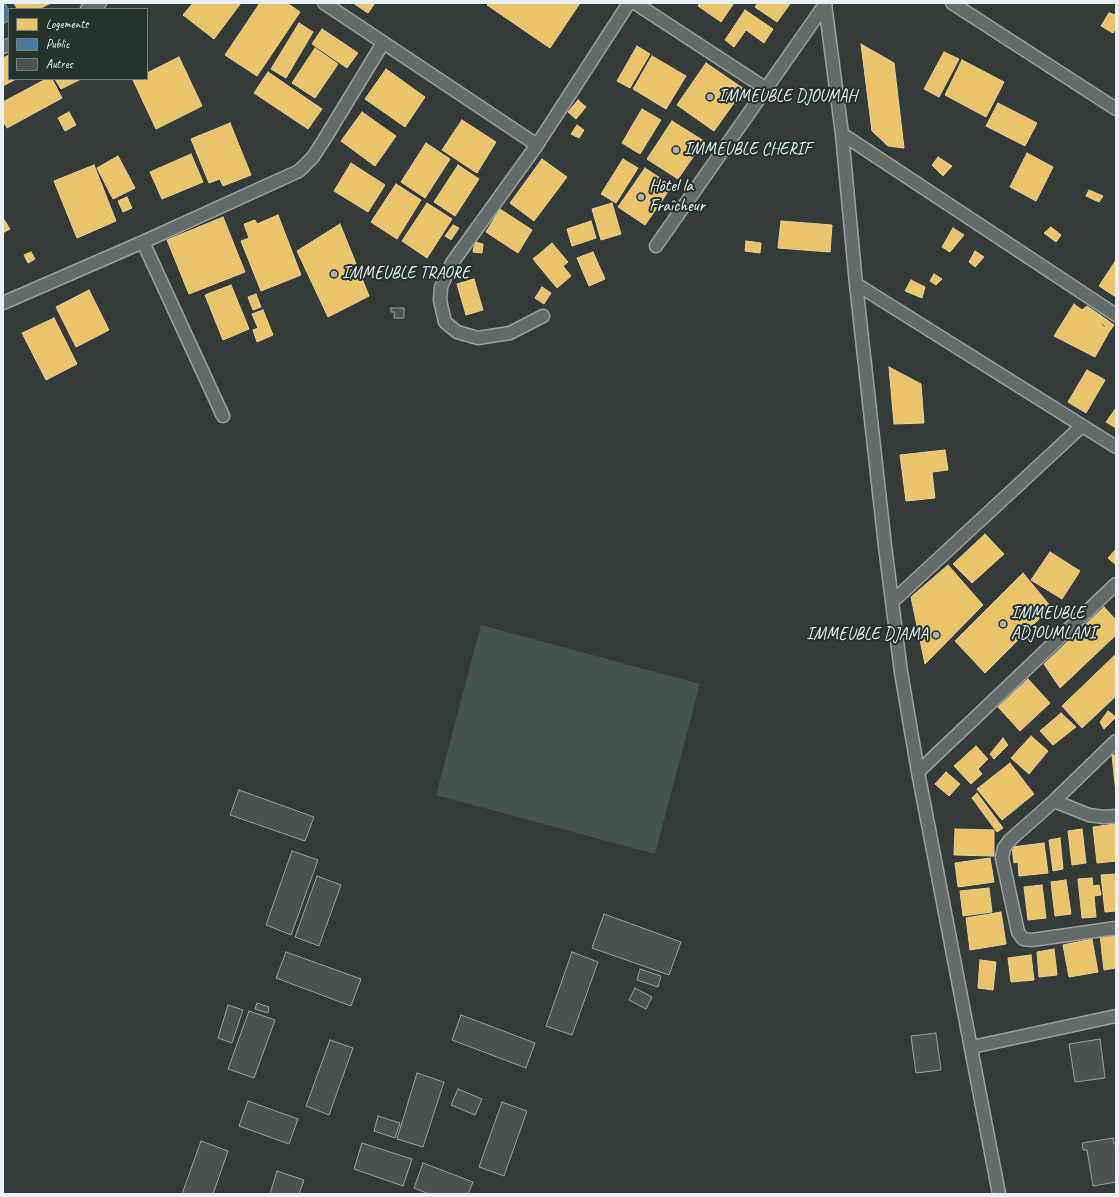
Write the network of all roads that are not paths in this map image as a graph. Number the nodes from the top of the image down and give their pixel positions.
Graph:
1 (100, 3) edge
2 (324, 3) edge
3 (629, 3) edge
4 (635, 3) edge
5 (952, 3) edge
6 (825, 4) edge
7 (89, 8) edge
8 (383, 43) junction
9 (765, 88) junction
10 (1116, 109) edge
11 (842, 134) junction
12 (537, 145) junction
13 (143, 242) junction
14 (656, 246) dead end
15 (856, 284) junction
16 (3, 303) edge
17 (1116, 315) edge
18 (543, 316) dead end
19 (223, 416) dead end
20 (1082, 426) junction
21 (1116, 447) edge
22 (1114, 588) edge
23 (892, 602) junction
24 (1116, 741) edge
25 (918, 772) junction
26 (1054, 801) junction
27 (1116, 816) edge
28 (1116, 928) edge
29 (1116, 1016) edge
30 (972, 1047) junction
31 (999, 1194) edge

1 - 7 street
2 - 8 street
3 - 12 street
4 - 9 street
5 - 10 street
6 - 9 street
6 - 11 street
8 - 12 street
8 - 13 street
9 - 14 street
11 - 15 street
11 - 17 street
12 - 18 street
13 - 16 street
13 - 19 street
15 - 20 street
15 - 23 street
20 - 21 street
20 - 23 street
22 - 25 street
23 - 25 street
24 - 26 street
25 - 30 street
26 - 27 street
26 - 28 street
29 - 30 street
30 - 31 street

